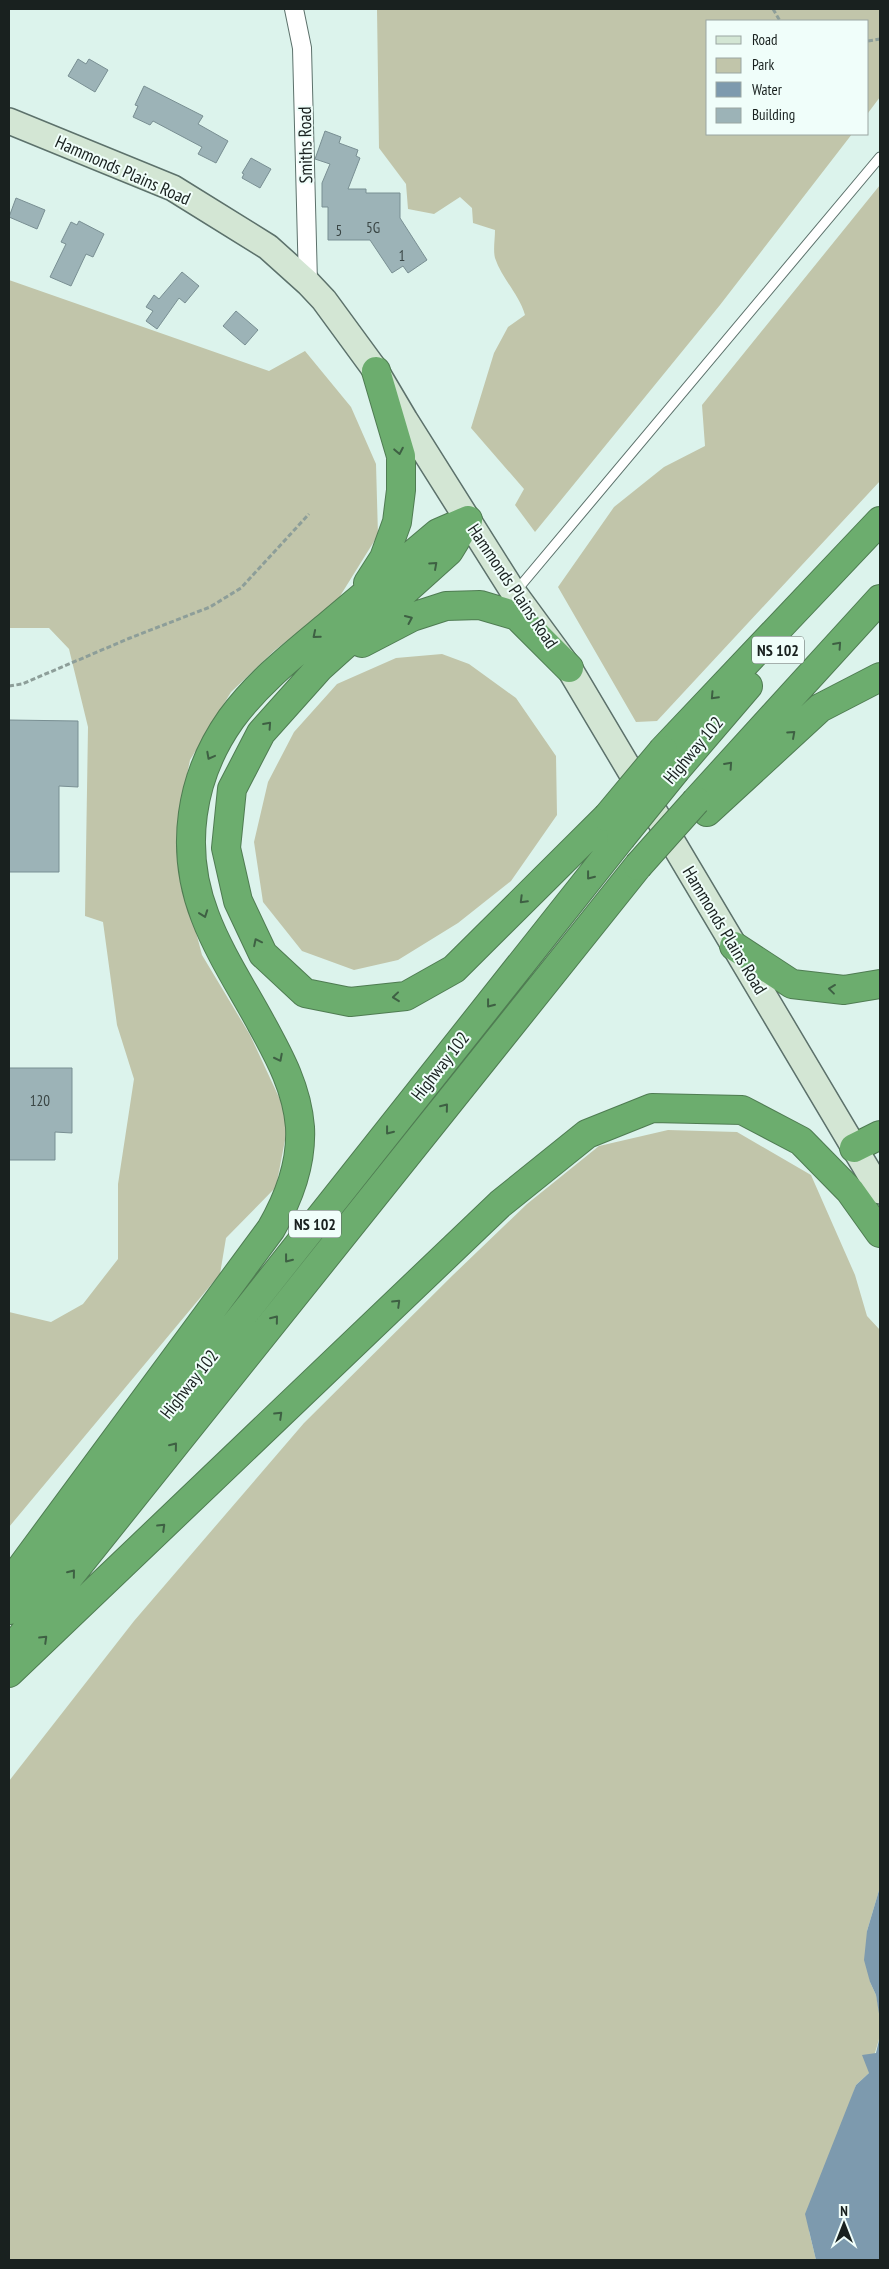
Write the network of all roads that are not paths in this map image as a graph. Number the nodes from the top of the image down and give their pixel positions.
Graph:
1 (294, 9) edge
2 (9, 121) edge
3 (880, 158) edge
4 (308, 283) junction
5 (376, 371) junction
6 (468, 520) junction
7 (880, 521) edge
8 (880, 530) edge
9 (514, 593) junction
10 (880, 599) edge
11 (354, 604) junction
12 (320, 667) junction
13 (569, 668) junction
14 (880, 677) edge
15 (670, 760) junction
16 (700, 808) junction
17 (614, 827) junction
18 (734, 946) junction
19 (880, 984) edge
20 (880, 1135) edge
21 (854, 1148) junction
22 (880, 1191) edge
23 (880, 1233) edge
24 (9, 1584) edge
25 (9, 1610) edge
26 (9, 1652) edge
27 (9, 1673) edge

1 - 4 street, Smiths Road
2 - 4 main road, Hammonds Plains Road
3 - 9 lane
4 - 5 main road, Hammonds Plains Road
5 - 6 main road, Hammonds Plains Road
5 -> 11 highway
6 - 9 main road, Hammonds Plains Road
6 - 11 highway
12 -> 6 highway
7 -> 15 highway
8 - 15 highway, Highway 102 / NS 102
9 - 13 main road, Hammonds Plains Road
16 -> 10 highway, Highway 102 / NS 102
11 -> 24 highway
12 -> 13 highway
17 -> 12 highway
13 - 18 main road, Hammonds Plains Road
16 -> 14 highway
15 - 17 highway, Highway 102 / NS 102, bridge
26 -> 16 highway, Highway 102 / NS 102, bridge
17 -> 25 highway, Highway 102 / NS 102
19 -> 18 highway
18 - 21 main road, Hammonds Plains Road
20 - 21 highway
21 - 22 main road, Hammonds Plains Road
27 -> 23 highway

